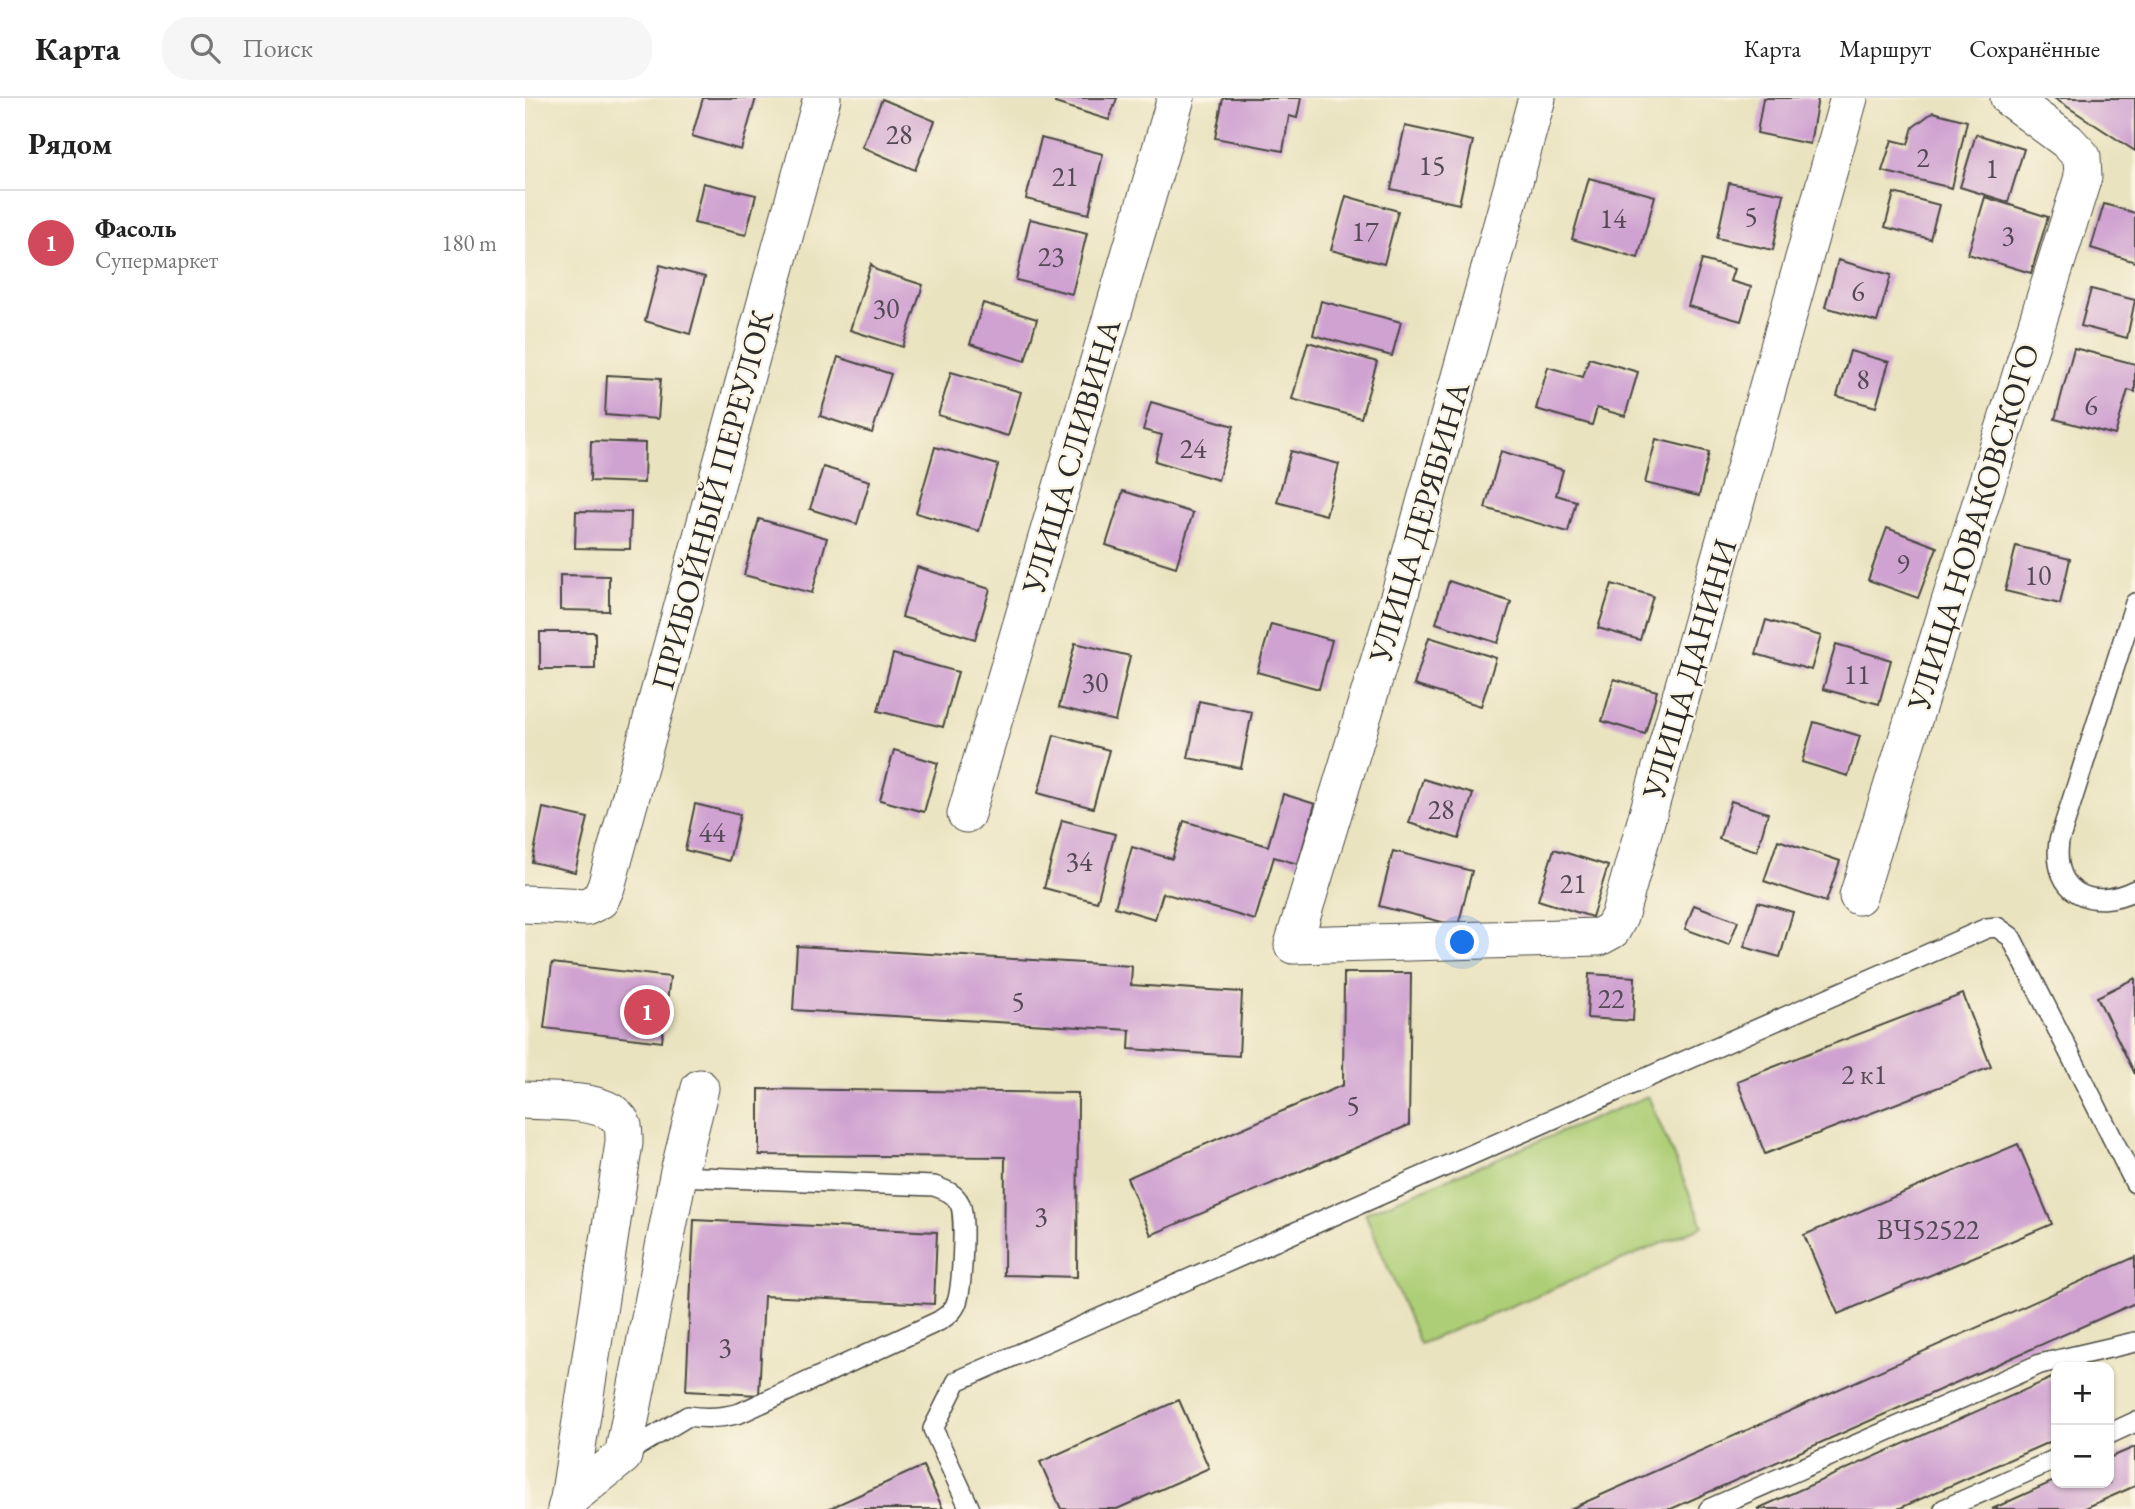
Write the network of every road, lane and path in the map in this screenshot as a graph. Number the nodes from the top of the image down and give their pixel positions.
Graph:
1 (821, 98) edge
2 (1176, 98) edge
3 (1537, 98) edge
4 (1849, 98) edge
5 (2009, 98) edge
6 (2135, 605) edge
7 (966, 814) dead end
8 (2135, 890) edge
9 (1858, 896) dead end
10 (525, 904) edge
11 (1293, 945) joint
12 (700, 1088) dead end
13 (525, 1100) edge
14 (2132, 1172) edge
15 (678, 1176) junction
16 (2135, 1342) edge
17 (2135, 1422) edge
18 (2114, 1432) edge
19 (622, 1456) junction
20 (2051, 1461) edge
21 (567, 1504) edge
22 (969, 1509) edge
23 (1709, 1509) edge
24 (1944, 1509) edge

1 - 10 street, ПРИБОЙНЫЙ ПЕРЕУЛОК
2 - 7 street, УЛИЦА СЛИВИНА
3 - 11 street, УЛИЦА ДЕРЯБИНА
4 - 11 street, УЛИЦА ДАНИНИ
5 - 9 street, УЛИЦА НОВАКОВСКОГО
6 - 8 lane
12 - 15 street
13 - 21 street
14 - 22 lane
15 - 19 street
15 - 19 lane
16 - 23 lane
17 - 18 lane
19 - 21 street
20 - 24 lane

